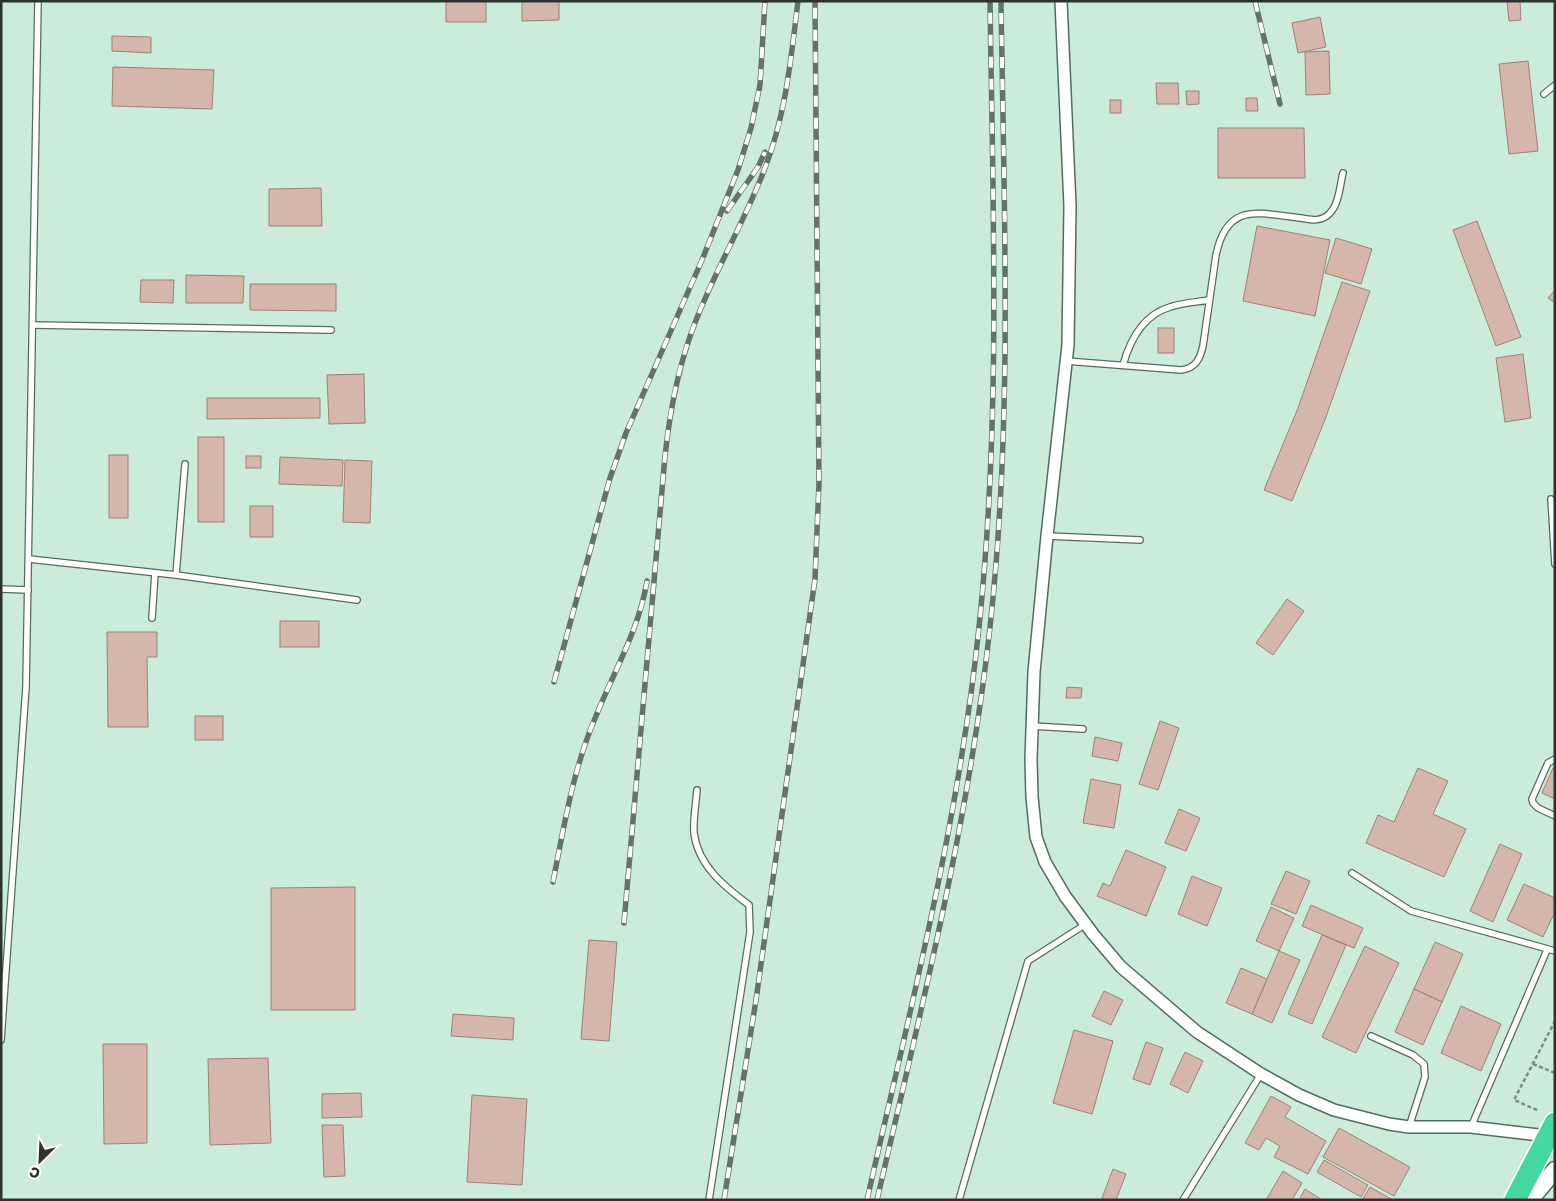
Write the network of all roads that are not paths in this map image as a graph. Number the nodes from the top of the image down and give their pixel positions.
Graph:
1 (38, 1) edge
2 (1061, 1) edge
3 (1555, 85) edge
4 (1544, 94) dead end
5 (1342, 173) dead end
6 (1209, 300) junction
7 (32, 325) junction
8 (331, 330) dead end
9 (1066, 360) junction
10 (1123, 365) junction
11 (185, 464) dead end
12 (1551, 499) dead end
13 (1047, 536) junction
14 (1140, 540) dead end
15 (28, 559) junction
16 (1555, 564) edge
17 (155, 573) junction
18 (176, 575) junction
19 (1, 589) edge
20 (28, 590) junction
21 (357, 600) dead end
22 (152, 618) dead end
23 (1032, 726) junction
24 (1083, 729) dead end
25 (1555, 759) edge
26 (697, 790) dead end
27 (1555, 816) edge
28 (1352, 873) dead end
29 (1086, 924) junction
30 (1547, 950) junction
31 (1555, 951) edge
32 (1371, 1036) dead end
33 (1, 1040) edge
34 (1261, 1074) junction
35 (1409, 1127) junction
36 (1471, 1128) junction
37 (1551, 1130) edge
38 (1555, 1170) edge
39 (709, 1200) edge
40 (959, 1200) edge
41 (1183, 1200) edge
42 (1514, 1200) edge
43 (1530, 1200) edge

1 - 7 lane
2 - 9 street
3 - 4 lane
5 - 6 lane
6 - 10 lane
6 - 10 lane
7 - 8 lane
7 - 15 lane
9 - 10 lane
9 - 13 street
11 - 18 lane
12 - 16 lane
13 - 14 lane
13 - 23 street
15 - 17 lane
15 - 20 lane
17 - 18 lane
17 - 22 lane
18 - 21 lane
19 - 20 lane
20 - 33 lane
23 - 24 lane
23 - 29 street
25 - 27 lane
26 - 39 lane
28 - 30 lane
29 - 34 street
29 - 40 lane
30 - 31 lane
30 - 36 lane
32 - 35 lane
34 - 35 street
34 - 41 lane
35 - 36 street
36 - 37 street
37 - 42 highway
38 - 43 main road

